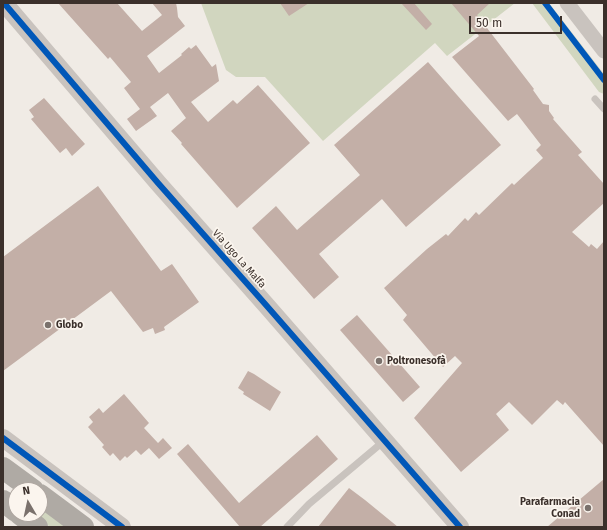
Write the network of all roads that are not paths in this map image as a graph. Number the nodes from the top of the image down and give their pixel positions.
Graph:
1 (4, 3) edge
2 (567, 3) edge
3 (604, 51) edge
4 (596, 99) dead end
5 (604, 109) edge
6 (3, 438) edge
7 (384, 440) junction
8 (3, 468) edge
9 (22, 482) edge
10 (48, 501) edge
11 (83, 527) edge
12 (122, 527) edge
13 (287, 527) edge
14 (460, 527) edge

1 - 7 street, Via Ugo La Malfa
2 - 3 street
4 - 5 lane
6 - 12 street
7 - 13 lane
7 - 14 street, Via Ugo La Malfa
8 - 9 highway
10 - 11 highway

